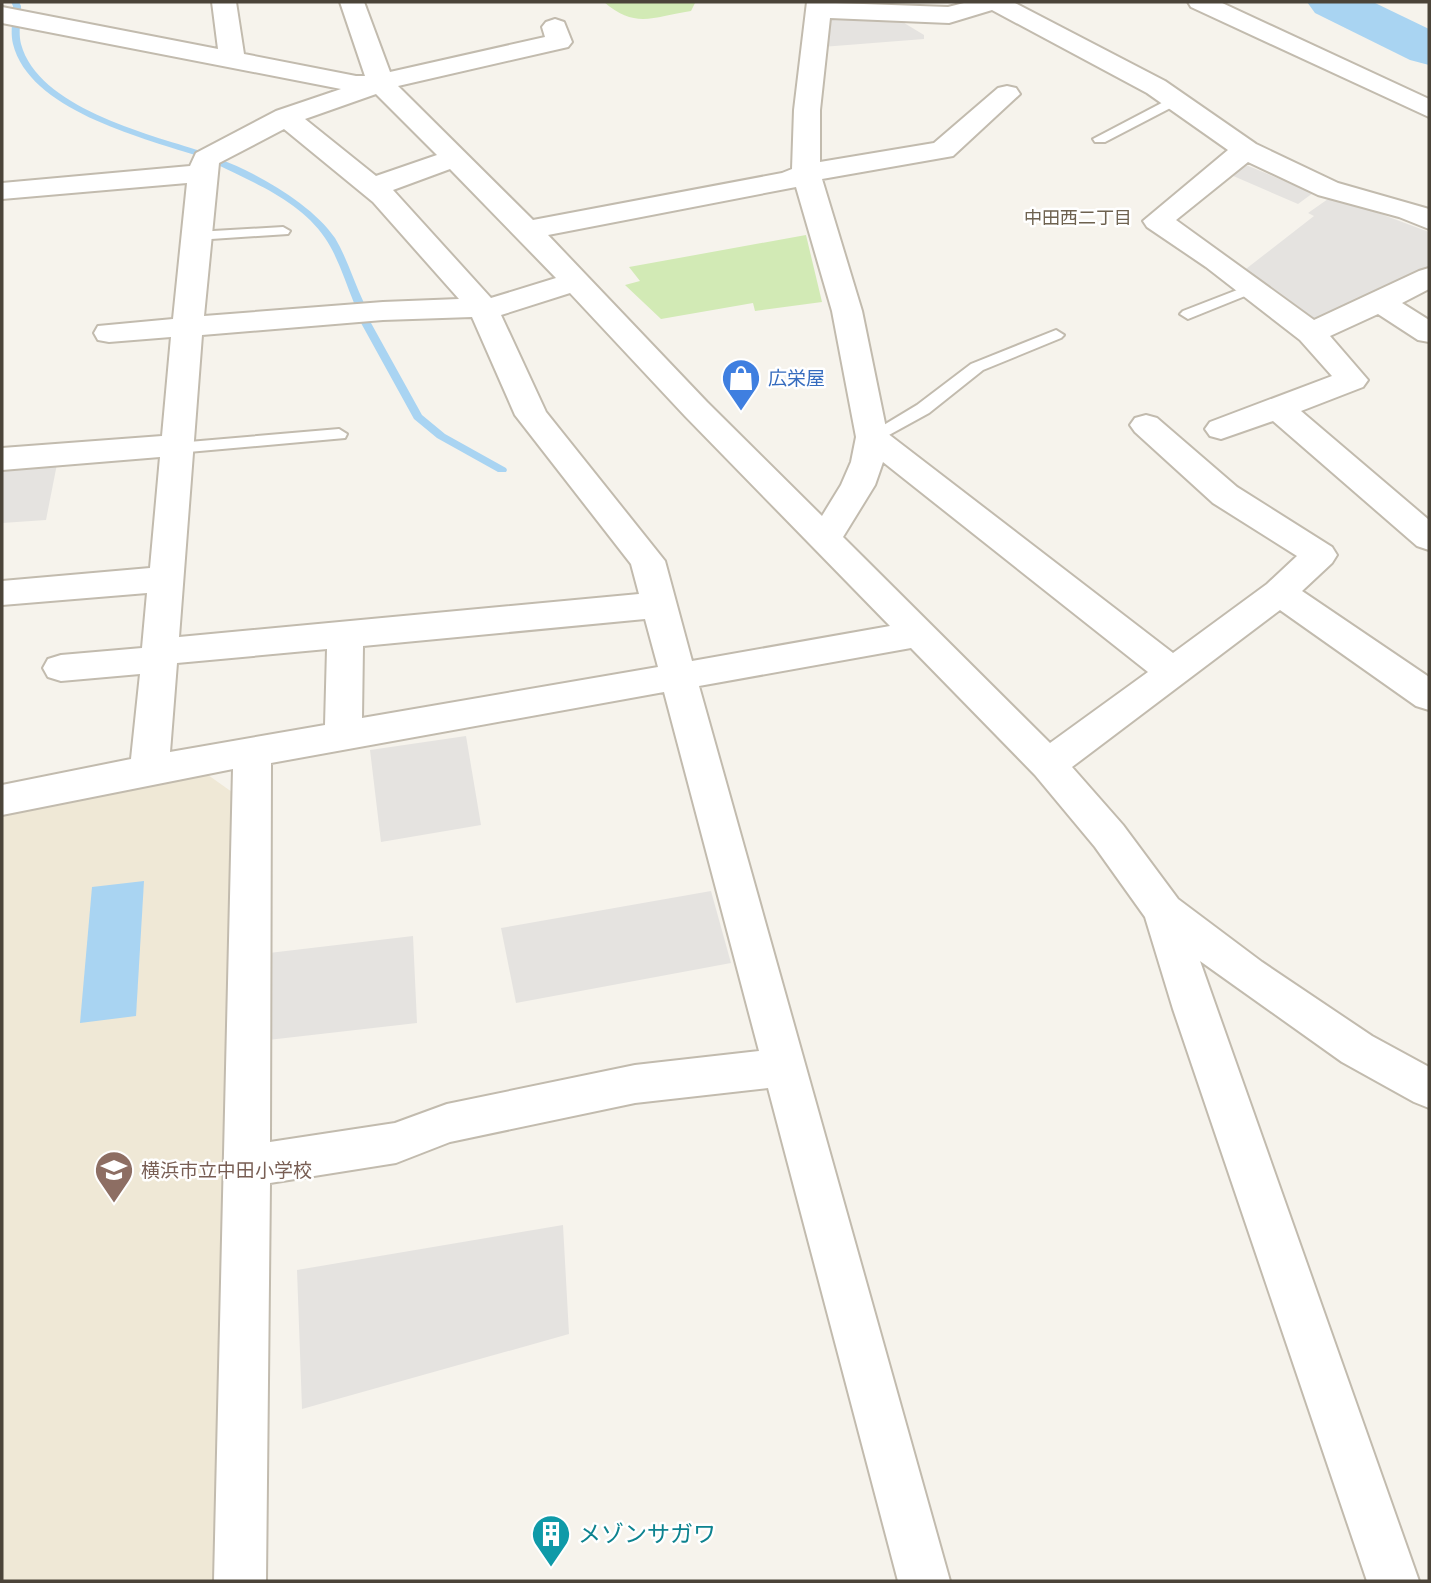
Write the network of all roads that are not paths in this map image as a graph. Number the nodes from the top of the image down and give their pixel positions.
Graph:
1 (75, 2) edge
2 (224, 2) edge
3 (352, 2) edge
4 (994, 2) edge
5 (1200, 2) edge
6 (1255, 2) edge
7 (819, 6) edge
8 (2, 15) edge
9 (555, 27) dead end
10 (78, 30) junction
11 (1315, 54) junction
12 (232, 58) junction
13 (381, 85) junction
14 (1007, 94) dead end
15 (1175, 100) junction
16 (1429, 109) edge
17 (286, 117) junction
18 (1100, 139) dead end
19 (1246, 150) junction
20 (453, 159) junction
21 (202, 173) junction
22 (806, 173) junction
23 (373, 187) junction
24 (2, 191) edge
25 (1422, 210) edge
26 (527, 230) junction
27 (283, 231) dead end
28 (196, 236) junction
29 (1429, 277) edge
30 (573, 282) junction
31 (1250, 289) junction
32 (1380, 302) junction
33 (483, 308) junction
34 (1188, 314) dead end
35 (186, 327) junction
36 (109, 333) dead end
37 (1311, 333) junction
38 (1429, 333) edge
39 (1056, 335) dead end
40 (1278, 408) junction
41 (1146, 425) dead end
42 (1221, 429) dead end
43 (339, 434) dead end
44 (872, 437) junction
45 (177, 447) junction
46 (2, 459) edge
47 (825, 538) junction
48 (1429, 538) edge
49 (168, 579) junction
50 (2, 593) edge
51 (1279, 593) junction
52 (659, 605) junction
53 (345, 634) junction
54 (919, 634) junction
55 (160, 655) junction
56 (61, 668) dead end
57 (1173, 673) junction
58 (678, 677) junction
59 (1429, 696) edge
60 (343, 737) junction
61 (252, 753) junction
62 (1048, 765) junction
63 (149, 770) junction
64 (2, 800) edge
65 (1164, 911) junction
66 (785, 1067) junction
67 (1429, 1089) edge
68 (248, 1166) junction
69 (240, 1581) edge
70 (924, 1581) edge
71 (1393, 1581) edge

1 - 10 street
2 - 12 street
3 - 13 street
4 - 7 street
4 - 15 street
5 - 11 street
6 - 11 street
7 - 22 street
8 - 10 street
9 - 13 street
10 - 12 street
11 - 16 street
12 - 13 street
13 - 17 street
13 - 20 street
14 - 22 street
15 - 18 lane
15 - 19 street
17 - 21 street
17 - 23 street
19 - 25 street
19 - 31 street
20 - 23 street
20 - 26 street
21 - 24 street
21 - 28 street
22 - 26 street
22 - 44 street
23 - 33 street
26 - 30 street
27 - 28 lane
28 - 35 street
29 - 32 street
30 - 33 street
30 - 47 street
31 - 34 lane
31 - 37 street
32 - 37 street
32 - 38 street
33 - 35 street
33 - 52 street
35 - 36 street
35 - 45 street
37 - 40 street
39 - 44 lane
40 - 42 street
40 - 48 street
41 - 51 street
43 - 45 lane
44 - 47 street
44 - 57 street
45 - 46 street
45 - 49 street
47 - 54 street
49 - 50 street
49 - 55 street
51 - 57 street
51 - 59 street
52 - 53 street
52 - 58 street
53 - 55 street
53 - 60 street
54 - 58 street
54 - 62 street
55 - 56 street
55 - 63 street
57 - 62 street
58 - 60 street
58 - 66 street
60 - 61 street
61 - 63 street
61 - 68 street
62 - 65 street
63 - 64 street
65 - 67 street
65 - 71 street
66 - 68 street
66 - 70 street
68 - 69 street

